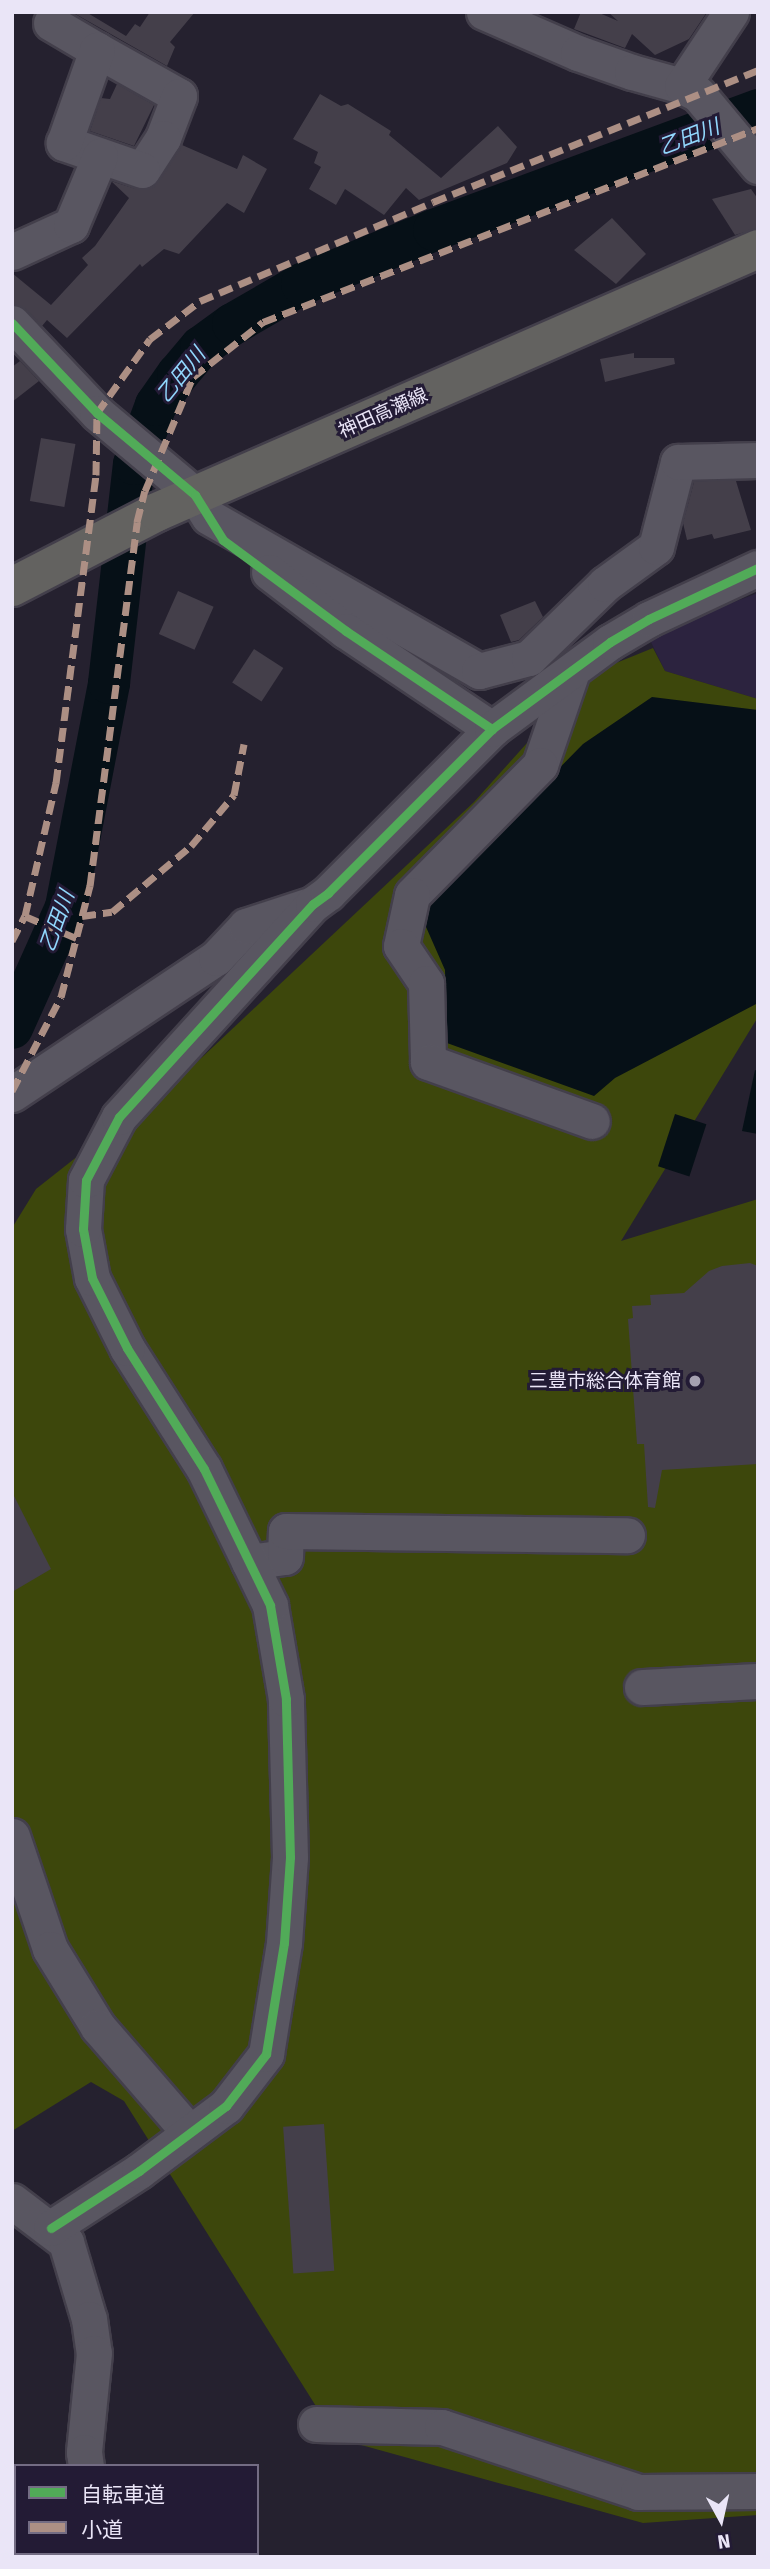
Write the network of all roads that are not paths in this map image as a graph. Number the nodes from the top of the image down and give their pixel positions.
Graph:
1 (484, 12) edge
2 (731, 12) edge
3 (45, 16) edge
4 (97, 50) junction
5 (682, 86) junction
6 (100, 156) junction
7 (758, 166) edge
8 (758, 249) edge
9 (12, 252) edge
10 (12, 323) edge
11 (758, 460) edge
12 (202, 506) junction
13 (758, 568) edge
14 (12, 587) edge
15 (572, 671) junction
16 (492, 729) junction
17 (313, 904) junction
18 (12, 1094) edge
19 (592, 1121) dead end
20 (627, 1535) dead end
21 (249, 1562) junction
22 (758, 1681) edge
23 (642, 1687) dead end
24 (12, 1836) edge
25 (189, 2132) junction
26 (12, 2201) edge
27 (51, 2228) junction
28 (316, 2424) dead end
29 (86, 2464) edge
30 (758, 2491) edge

1 - 5 street
2 - 5 street
3 - 4 street
4 - 6 street
4 - 6 street
5 - 7 street
6 - 9 street
8 - 12 main road, 神田高瀬線
10 - 12 street
11 - 12 street
12 - 14 main road, 神田高瀬線
12 - 16 street
13 - 15 street
15 - 16 street
15 - 19 street
16 - 17 street
17 - 18 street
17 - 21 street
20 - 21 street
21 - 25 street
22 - 23 street
24 - 25 street
25 - 27 street
26 - 27 street
27 - 29 street
28 - 30 street

